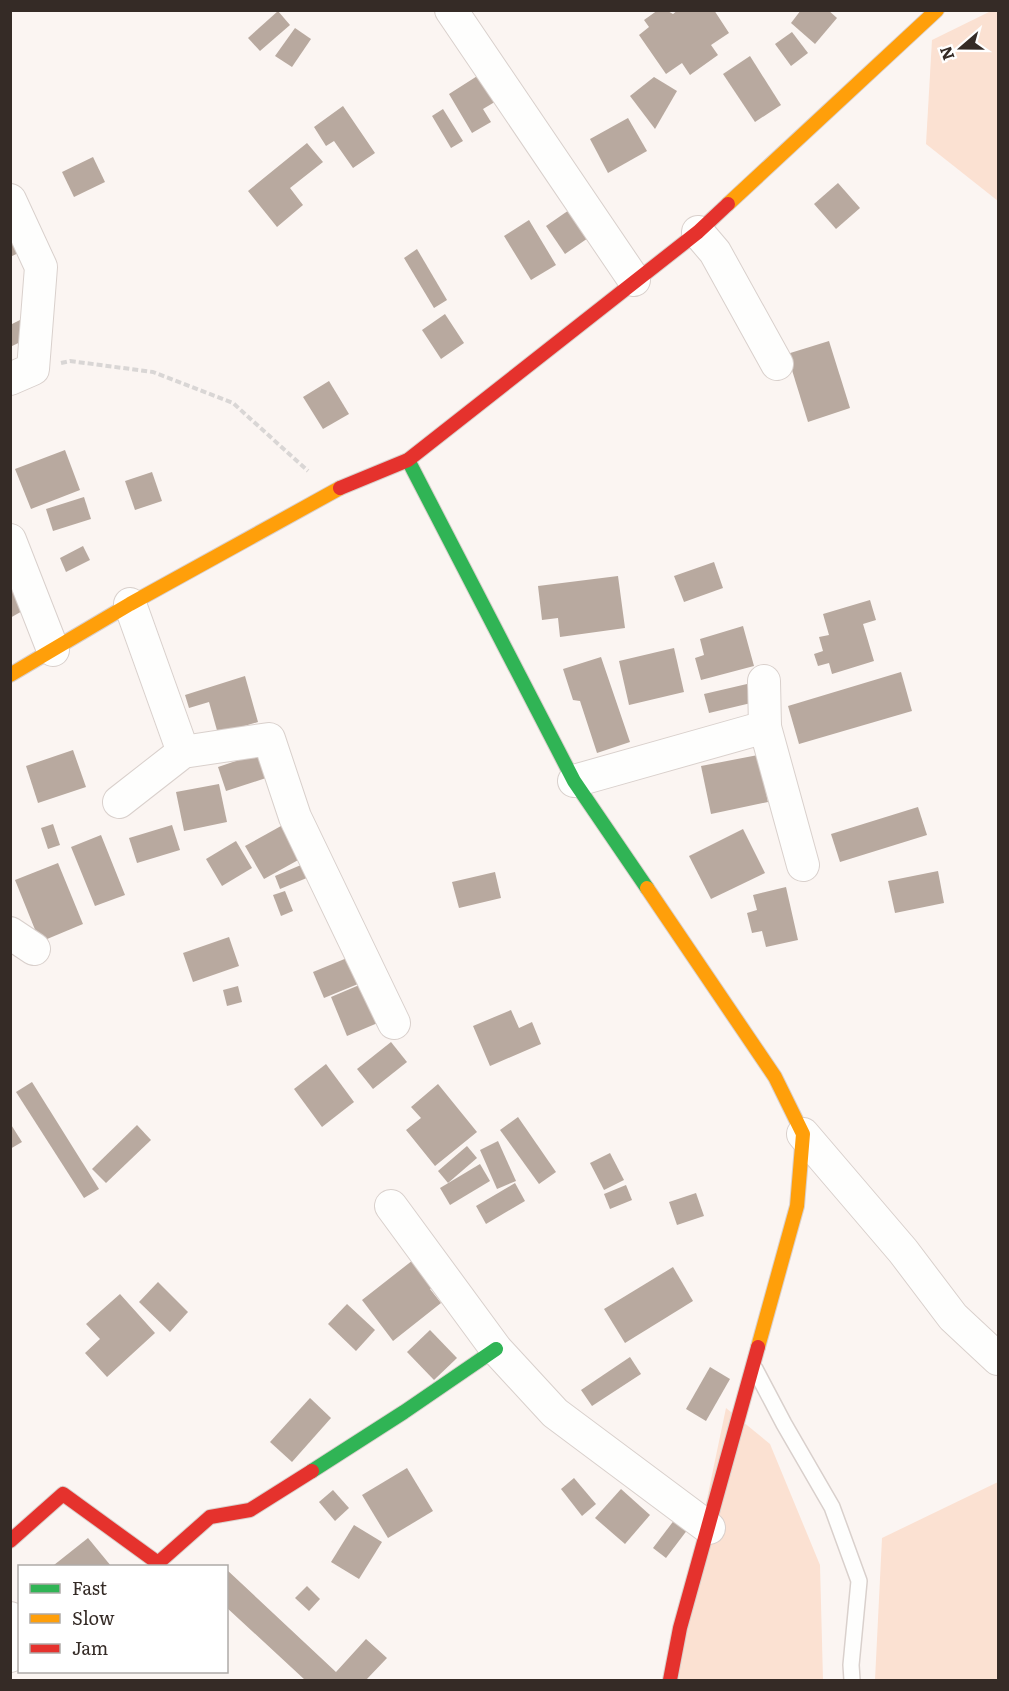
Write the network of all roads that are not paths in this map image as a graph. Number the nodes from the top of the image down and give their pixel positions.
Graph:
1 (451, 10) edge
2 (937, 10) edge
3 (10, 200) edge
4 (698, 232) junction
5 (634, 280) junction
6 (777, 364) dead end
7 (22, 374) edge
8 (408, 460) junction
9 (10, 540) edge
10 (130, 604) junction
11 (53, 650) junction
12 (10, 675) edge
13 (764, 681) dead end
14 (765, 727) junction
15 (183, 752) junction
16 (574, 781) junction
17 (119, 802) dead end
18 (803, 865) dead end
19 (394, 1023) dead end
20 (803, 1134) junction
21 (392, 1206) dead end
22 (496, 1349) junction
23 (999, 1359) edge
24 (752, 1364) junction
25 (709, 1528) junction
26 (10, 1541) edge
27 (670, 1680) edge
28 (852, 1680) edge

1 - 5 street
2 - 4 street
3 - 7 street
4 - 5 street
4 - 6 street
5 - 8 street
8 - 10 street
8 - 16 street
9 - 11 street
10 - 11 street
10 - 15 street
11 - 12 street
13 - 14 street
14 - 16 street
14 - 18 street
15 - 17 street
15 - 19 street
16 - 20 street
20 - 23 street
20 - 24 street
21 - 22 street
22 - 25 street
22 - 26 street
24 - 25 street
24 - 28 lane
25 - 27 street

